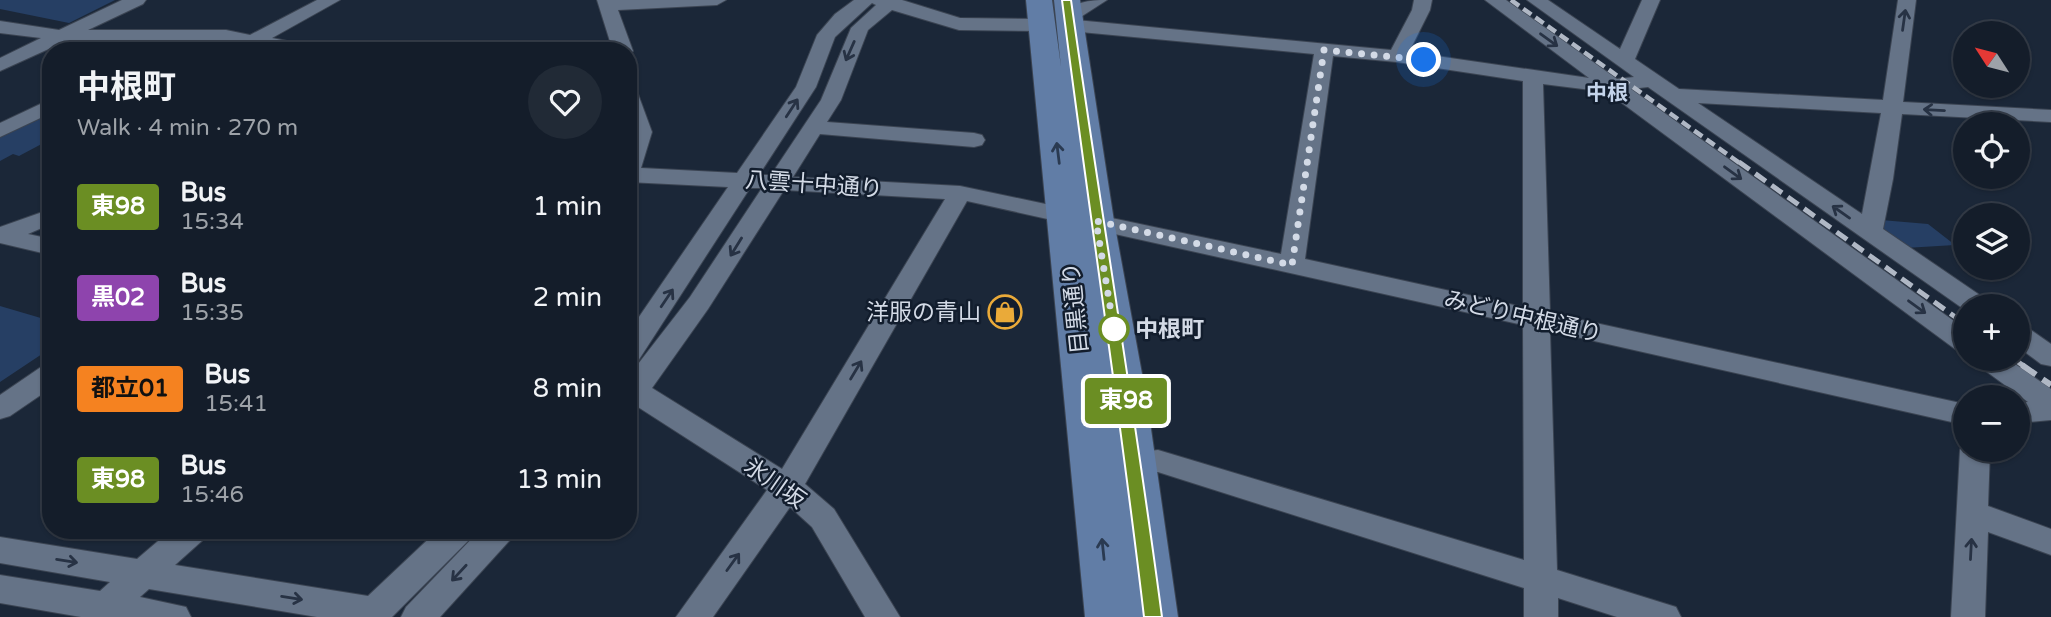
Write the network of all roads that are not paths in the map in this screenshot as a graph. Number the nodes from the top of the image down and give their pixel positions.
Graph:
1 (138, 0) edge
2 (331, 0) edge
3 (708, 0) edge
4 (717, 0) edge
5 (865, 0) edge
6 (1423, 0) edge
7 (1494, 0) edge
8 (1536, 0) edge
9 (1651, 0) edge
10 (1907, 0) edge
11 (887, 1) edge
12 (607, 3) edge
13 (1064, 11) edge
14 (0, 27) edge
15 (63, 36) junction
16 (226, 36) junction
17 (252, 41) junction
18 (50, 42) edge
19 (208, 42) edge
20 (258, 42) edge
21 (620, 42) edge
22 (42, 46) edge
23 (1324, 50) junction
24 (1397, 56) junction
25 (1624, 61) junction
26 (0, 65) edge
27 (1533, 76) junction
28 (1652, 80) junction
29 (1614, 86) junction
30 (1673, 95) junction
31 (1893, 108) junction
32 (42, 110) edge
33 (2051, 117) edge
34 (637, 120) edge
35 (812, 127) junction
36 (0, 131) edge
37 (974, 140) dead end
38 (637, 145) edge
39 (637, 174) edge
40 (746, 179) junction
41 (777, 181) junction
42 (960, 194) junction
43 (1081, 218) junction
44 (42, 219) edge
45 (1870, 232) junction
46 (1, 235) edge
47 (42, 245) edge
48 (1292, 265) junction
49 (1960, 294) edge
50 (1535, 319) junction
51 (1953, 333) edge
52 (637, 341) edge
53 (2030, 342) edge
54 (2051, 357) edge
55 (2006, 371) edge
56 (42, 380) edge
57 (637, 386) edge
58 (637, 398) edge
59 (2051, 404) edge
60 (0, 409) edge
61 (2051, 410) edge
62 (1953, 411) edge
63 (2030, 412) edge
64 (1132, 462) junction
65 (1975, 462) edge
66 (787, 487) junction
67 (1973, 513) junction
68 (182, 539) edge
69 (450, 539) edge
70 (492, 539) edge
71 (2051, 542) edge
72 (0, 550) edge
73 (141, 573) junction
74 (1540, 579) junction
75 (0, 589) edge
76 (100, 612) edge
77 (372, 615) edge
78 (174, 617) edge
79 (418, 617) edge
80 (693, 617) edge
81 (883, 617) edge
82 (1110, 617) edge
83 (1153, 617) edge
84 (1541, 617) edge
85 (1664, 617) edge
86 (1968, 617) edge

1 - 15 street
2 - 17 street
3 - 4 street
3 - 12 street
40 -> 5 street
6 - 24 street
7 -> 29 street
8 - 25 street
9 - 25 street
31 -> 10 street
11 - 13 street
11 -> 35 street
12 - 21 street
13 - 23 street
13 - 43 main road, 目黒通り
14 - 15 street
15 - 16 street
15 - 18 street
16 - 17 street
16 - 19 street
17 - 20 street
22 - 26 street
23 - 24 street
23 - 48 street
24 - 27 street
25 - 28 street
27 - 29 street
27 - 50 street
28 - 29 street
28 - 30 street
29 -> 51 street
30 - 31 street
45 -> 30 street
33 -> 31 street
31 - 45 street
32 - 36 street
34 - 38 street, 八雲十中通り
35 - 37 street
35 - 41 street
39 - 40 street, 八雲十中通り
40 - 41 street, 八雲十中通り
52 -> 40 street
41 - 42 street, 八雲十中通り
41 -> 57 street
42 - 43 street, 八雲十中通り
66 -> 42 street
43 - 48 street, みどり中根通り
43 - 64 main road, 目黒通り
82 -> 43 main road, 目黒通り
44 - 46 street
45 - 49 street
46 - 47 street
48 - 50 street, みどり中根通り
50 - 62 street, みどり中根通り
50 - 74 street
53 - 54 street
55 - 59 street
56 - 60 street
58 - 66 street, 氷川坂
61 - 63 street
64 - 74 street
64 - 83 main road, 目黒通り
65 - 67 street
80 -> 66 street
66 - 81 street, 氷川坂
67 - 71 street
86 -> 67 street
68 - 73 street
69 - 77 street
70 -> 79 street
72 -> 73 street
73 - 76 street
73 -> 77 street
74 - 84 street
74 - 85 street
75 - 76 street
76 - 78 street

